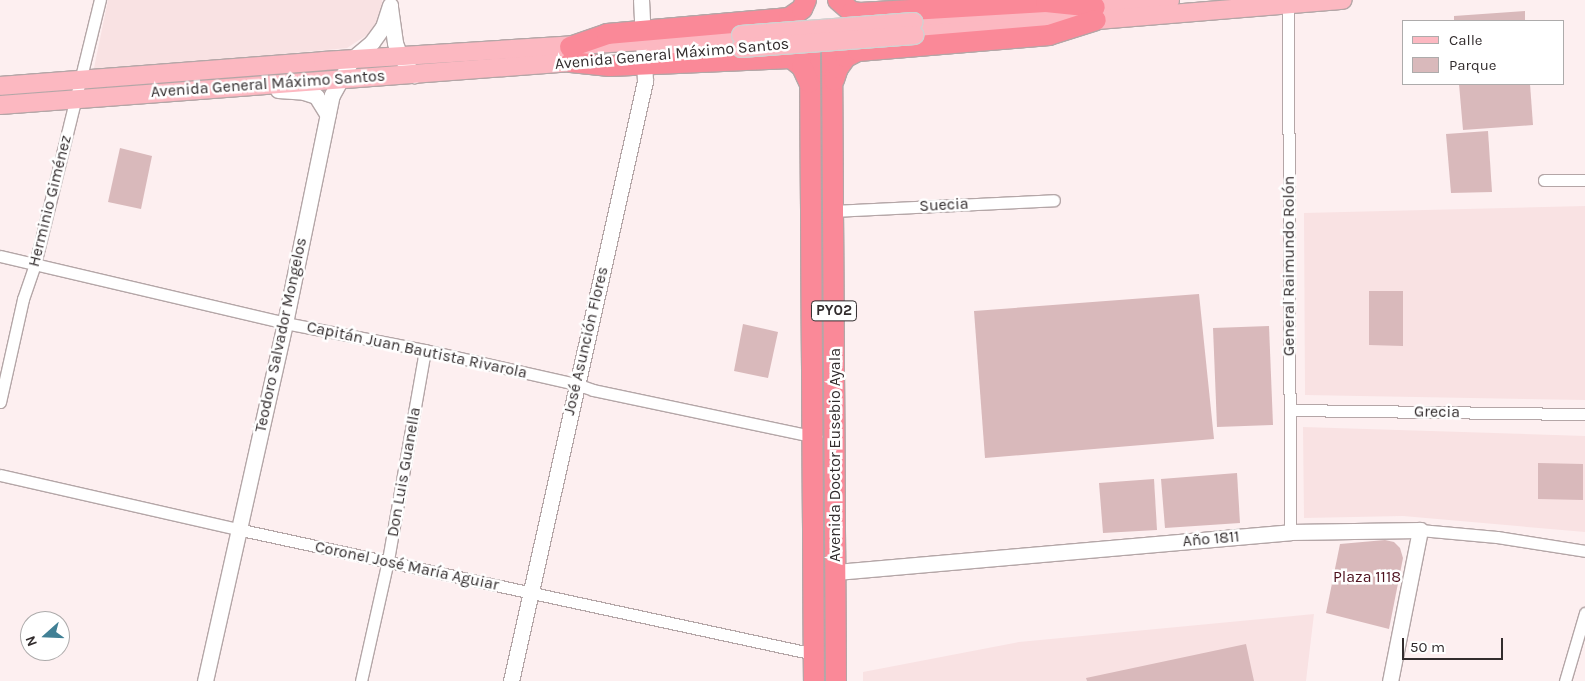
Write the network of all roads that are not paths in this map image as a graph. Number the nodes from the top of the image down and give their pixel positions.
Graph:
1 (100, 0) edge
2 (641, 0) edge
3 (1170, 0) edge
4 (1344, 0) edge
5 (1309, 1) edge
6 (1288, 2) edge
7 (390, 3) edge
8 (1046, 5) edge
9 (808, 6) edge
10 (834, 6) edge
11 (1096, 14) junction
12 (1009, 22) junction
13 (642, 49) junction
14 (832, 50) dead end
15 (810, 51) dead end
16 (571, 54) junction
17 (400, 56) junction
18 (352, 59) junction
19 (414, 75) junction
20 (82, 78) junction
21 (339, 79) junction
22 (810, 82) junction
23 (238, 85) junction
24 (0, 86) edge
25 (832, 86) junction
26 (76, 98) junction
27 (0, 105) edge
28 (328, 114) junction
29 (1544, 180) dead end
30 (1585, 180) edge
31 (1054, 200) dead end
32 (833, 211) junction
33 (0, 256) edge
34 (35, 264) junction
35 (285, 323) junction
36 (425, 350) junction
37 (576, 384) junction
38 (0, 402) edge
39 (1290, 410) junction
40 (1585, 414) edge
41 (812, 436) junction
42 (834, 441) junction
43 (0, 475) edge
44 (238, 530) junction
45 (1420, 530) junction
46 (1290, 532) junction
47 (1585, 551) edge
48 (388, 560) junction
49 (836, 572) junction
50 (529, 593) junction
51 (1585, 613) edge
52 (814, 654) junction
53 (205, 681) edge
54 (361, 681) edge
55 (511, 681) edge
56 (814, 681) edge
57 (836, 681) edge
58 (1390, 681) edge
59 (1566, 681) edge

1 - 20 street, Herminio Giménez
2 - 13 street, José Asunción Flores
3 - 11 main road, Avenida General Máximo Santos
4 - 5 main road, Avenida General Máximo Santos
5 - 6 main road, Avenida General Máximo Santos
6 - 11 main road, Avenida General Máximo Santos
6 - 39 street, General Raimundo Rolón
7 - 17 street, Teodoro Salvador Mongelos
7 - 18 street, Teodoro Salvador Mongelos
8 - 10 highway
8 - 11 highway
8 - 12 main road, Avenida General Máximo Santos
9 - 13 highway
11 - 12 main road, Avenida General Máximo Santos
11 - 25 highway
12 - 13 main road, Avenida General Máximo Santos, bridge
13 - 16 highway
13 - 16 highway
13 - 22 highway
13 - 37 street, José Asunción Flores
14 - 25 highway, Avenida Doctor Eusebio Ayala / PY02
15 - 22 highway, Avenida Doctor Eusebio Ayala / PY02
16 - 17 main road, Avenida General Máximo Santos
16 - 19 main road, Avenida General Máximo Santos
17 - 18 main road, Avenida General Máximo Santos
17 - 19 street, Teodoro Salvador Mongelos
18 - 20 main road, Avenida General Máximo Santos
18 - 21 street, Teodoro Salvador Mongelos
19 - 21 main road, Avenida General Máximo Santos
20 - 24 main road, Avenida General Máximo Santos
20 - 26 street, Herminio Giménez
21 - 23 main road, Avenida General Máximo Santos
21 - 28 street, Teodoro Salvador Mongelos
22 - 41 highway, Avenida Doctor Eusebio Ayala / PY02
23 - 26 main road, Avenida General Máximo Santos
23 - 28 street
25 - 32 highway, Avenida Doctor Eusebio Ayala / PY02
26 - 27 main road, Avenida General Máximo Santos
26 - 34 street, Herminio Giménez
28 - 35 street, Teodoro Salvador Mongelos
29 - 30 street
31 - 32 street, Suecia
32 - 42 highway, Avenida Doctor Eusebio Ayala / PY02
33 - 34 street, Capitán Juan Bautista Rivarola
34 - 35 street, Capitán Juan Bautista Rivarola
34 - 38 street, Herminio Giménez
35 - 36 street, Capitán Juan Bautista Rivarola
35 - 44 street, Teodoro Salvador Mongelos
36 - 37 street, Capitán Juan Bautista Rivarola
36 - 48 street, Don Luis Guanella
37 - 41 street, Capitán Juan Bautista Rivarola
37 - 50 street, José Asunción Flores
39 - 40 street, Grecia
39 - 46 street, General Raimundo Rolón
41 - 42 street, Capitán Juan Bautista Rivarola
41 - 52 highway, Avenida Doctor Eusebio Ayala / PY02
42 - 49 highway, Avenida Doctor Eusebio Ayala / PY02
43 - 44 street, Coronel José María Aguiar
44 - 48 street, Coronel José María Aguiar
44 - 53 street, Teodoro Salvador Mongelos
45 - 46 street, Año 1811
45 - 47 street, Año 1811
45 - 58 street
46 - 49 street, Año 1811
48 - 50 street, Coronel José María Aguiar
48 - 54 street, Don Luis Guanella
49 - 57 highway, Avenida Doctor Eusebio Ayala / PY02
50 - 52 street, Coronel José María Aguiar
50 - 55 street, José Asunción Flores
51 - 59 street
52 - 56 highway, Avenida Doctor Eusebio Ayala / PY02

